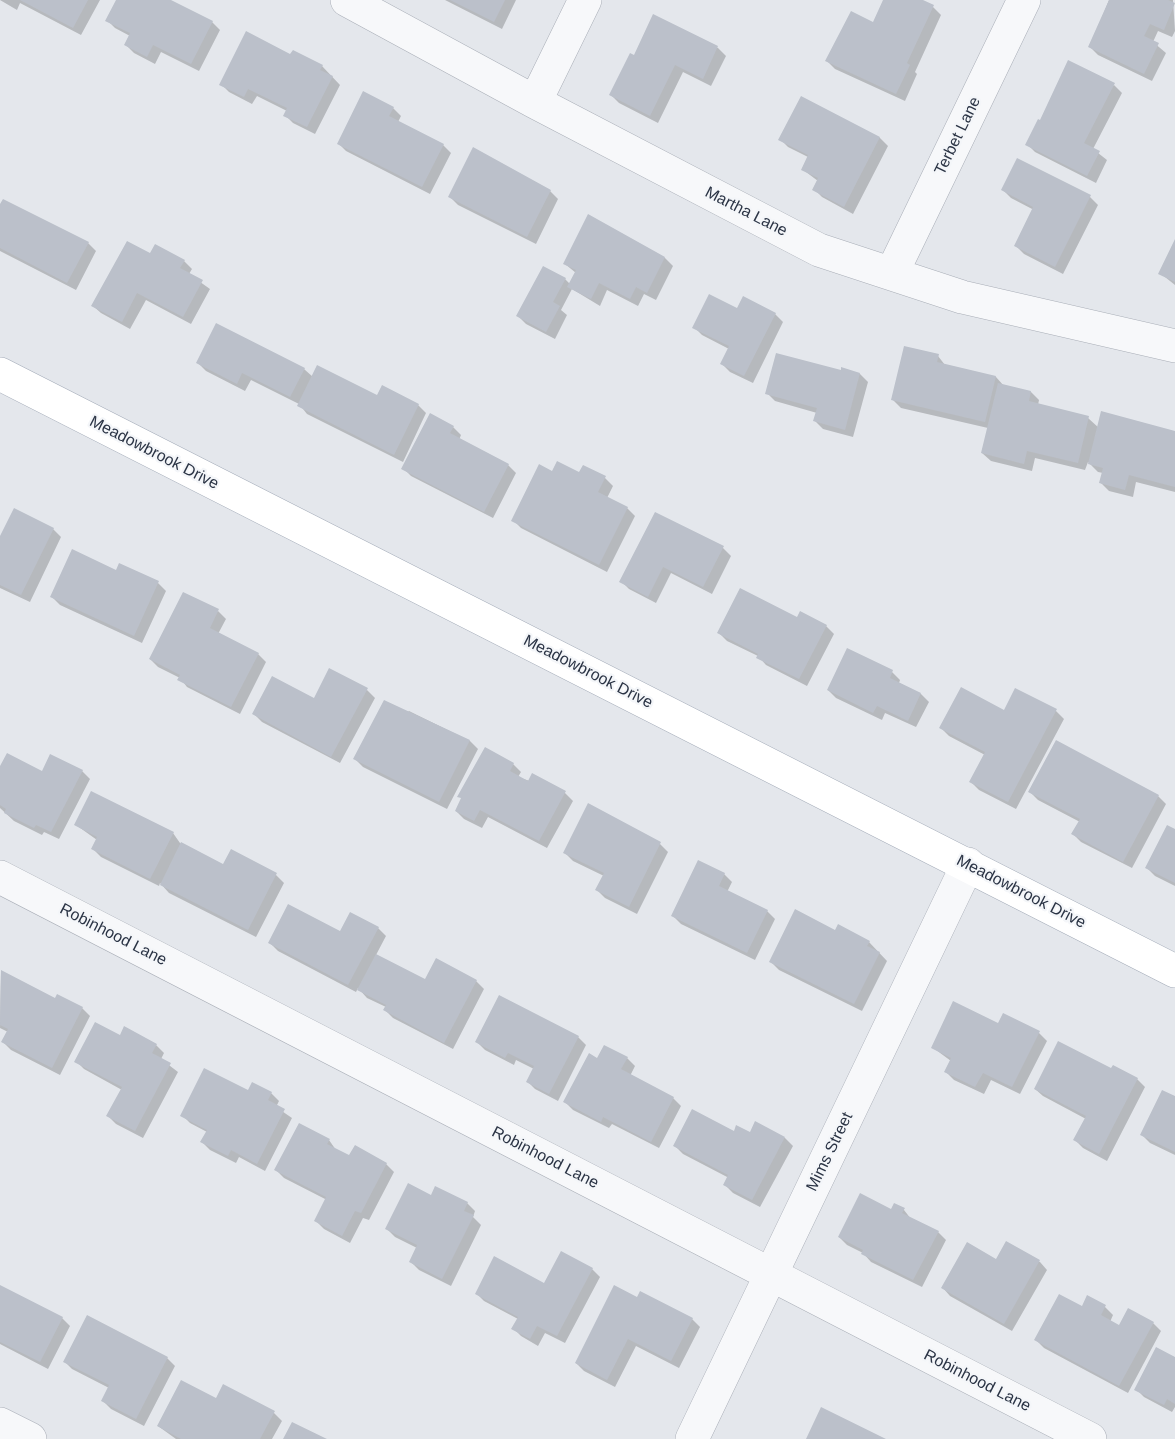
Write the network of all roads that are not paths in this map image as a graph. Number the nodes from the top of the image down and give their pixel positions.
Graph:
1 (347, 0) edge
2 (585, 0) edge
3 (1024, 0) edge
4 (535, 102) junction
5 (891, 273) junction
6 (1175, 346) edge
7 (0, 374) edge
8 (968, 864) junction
9 (0, 877) edge
10 (1175, 971) edge
11 (771, 1275) junction
12 (0, 1424) edge
13 (30, 1439) edge
14 (692, 1439) edge
15 (1090, 1439) edge

1 - 4 street, Martha Lane
2 - 4 street
3 - 5 street, Terbet Lane
4 - 5 street, Martha Lane
5 - 6 street, Martha Lane
7 - 8 main road, Meadowbrook Drive
8 - 10 main road, Meadowbrook Drive
8 - 11 street, Mims Street
9 - 11 street, Robinhood Lane
11 - 14 street, Mims Street
11 - 15 street, Robinhood Lane
12 - 13 street

